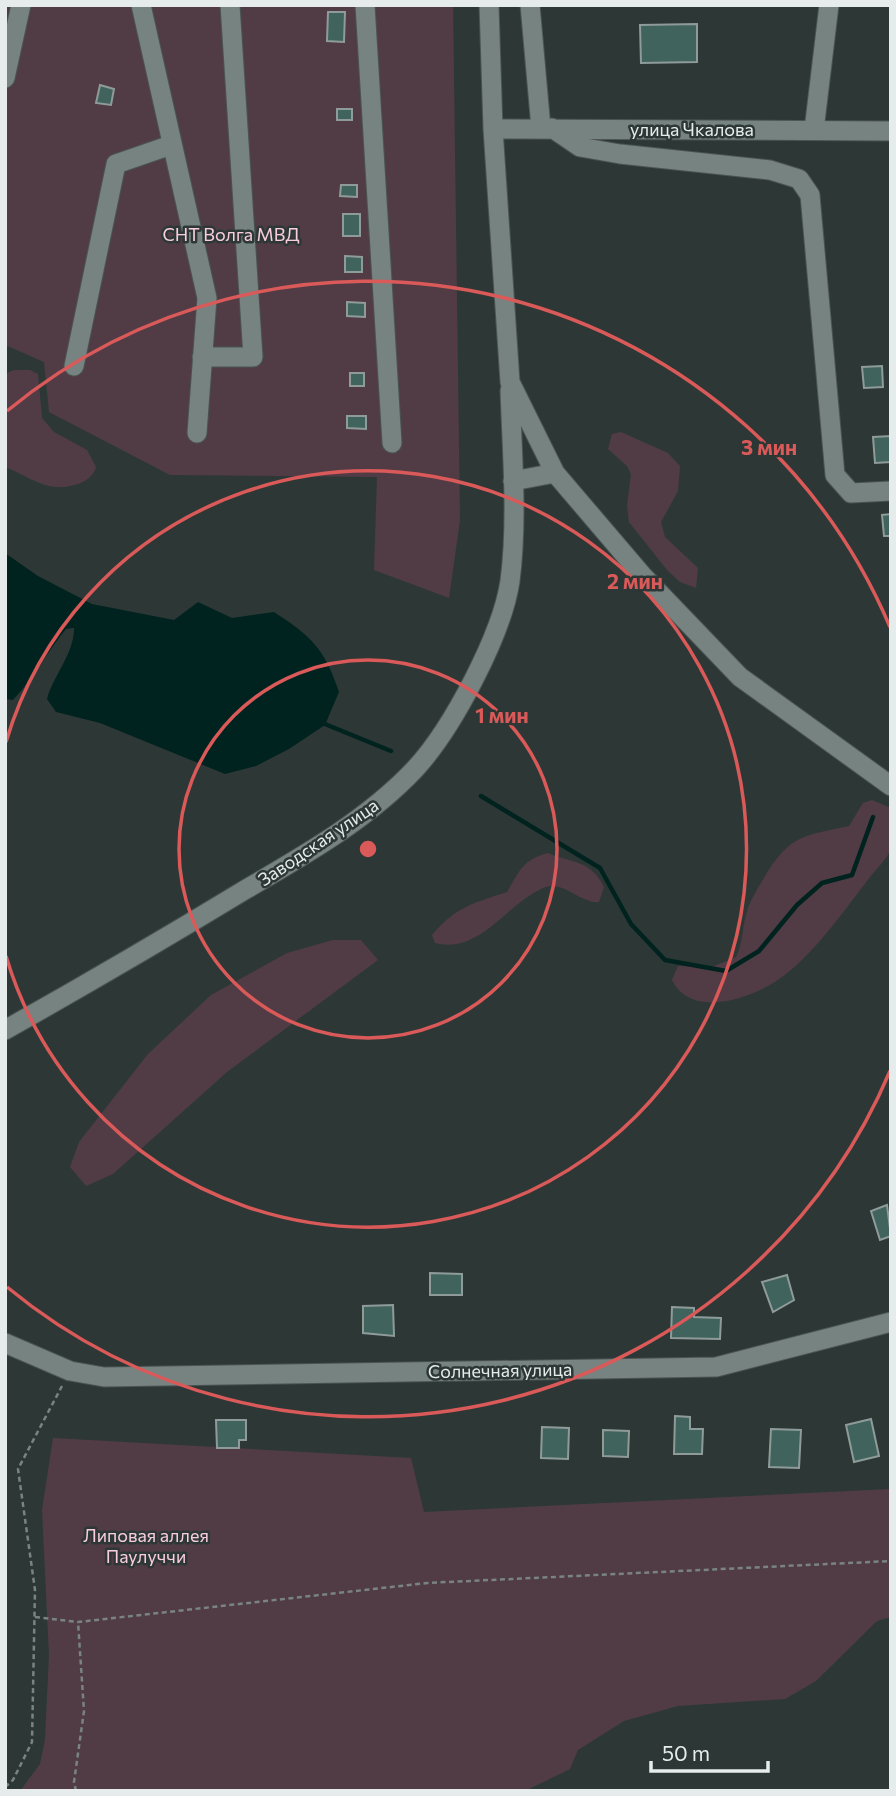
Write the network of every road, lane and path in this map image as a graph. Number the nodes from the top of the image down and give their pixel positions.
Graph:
1 (21, 5) edge
2 (141, 5) edge
3 (230, 5) edge
4 (365, 5) edge
5 (489, 5) edge
6 (530, 5) edge
7 (829, 5) edge
8 (5, 78) edge
9 (546, 128) junction
10 (493, 129) junction
11 (814, 130) junction
12 (891, 131) edge
13 (172, 145) junction
14 (202, 357) junction
15 (74, 366) dead end
16 (510, 382) junction
17 (197, 433) dead end
18 (392, 443) dead end
19 (555, 472) junction
20 (513, 481) junction
21 (891, 491) edge
22 (891, 786) edge
23 (5, 1030) edge
24 (891, 1322) edge
25 (5, 1343) edge
26 (69, 1370) junction
27 (891, 1561) edge
28 (35, 1617) junction
29 (78, 1622) junction
30 (5, 1787) edge
31 (76, 1791) edge

1 - 8 street
2 - 13 street
3 - 14 street
4 - 18 street
5 - 10 street, Заводская улица
6 - 9 street
7 - 11 street
9 - 10 street, улица Чкалова
9 - 11 street, улица Чкалова
9 - 21 street
10 - 16 street, Заводская улица
11 - 12 street, улица Чкалова
13 - 14 street
13 - 15 street
14 - 17 street
16 - 19 street
16 - 20 street, Заводская улица
19 - 20 street
19 - 22 street
20 - 23 street, Заводская улица
24 - 26 street, Солнечная улица
25 - 26 street, Солнечная улица
26 - 28 path
27 - 29 path
28 - 29 path
28 - 30 path
29 - 31 path

